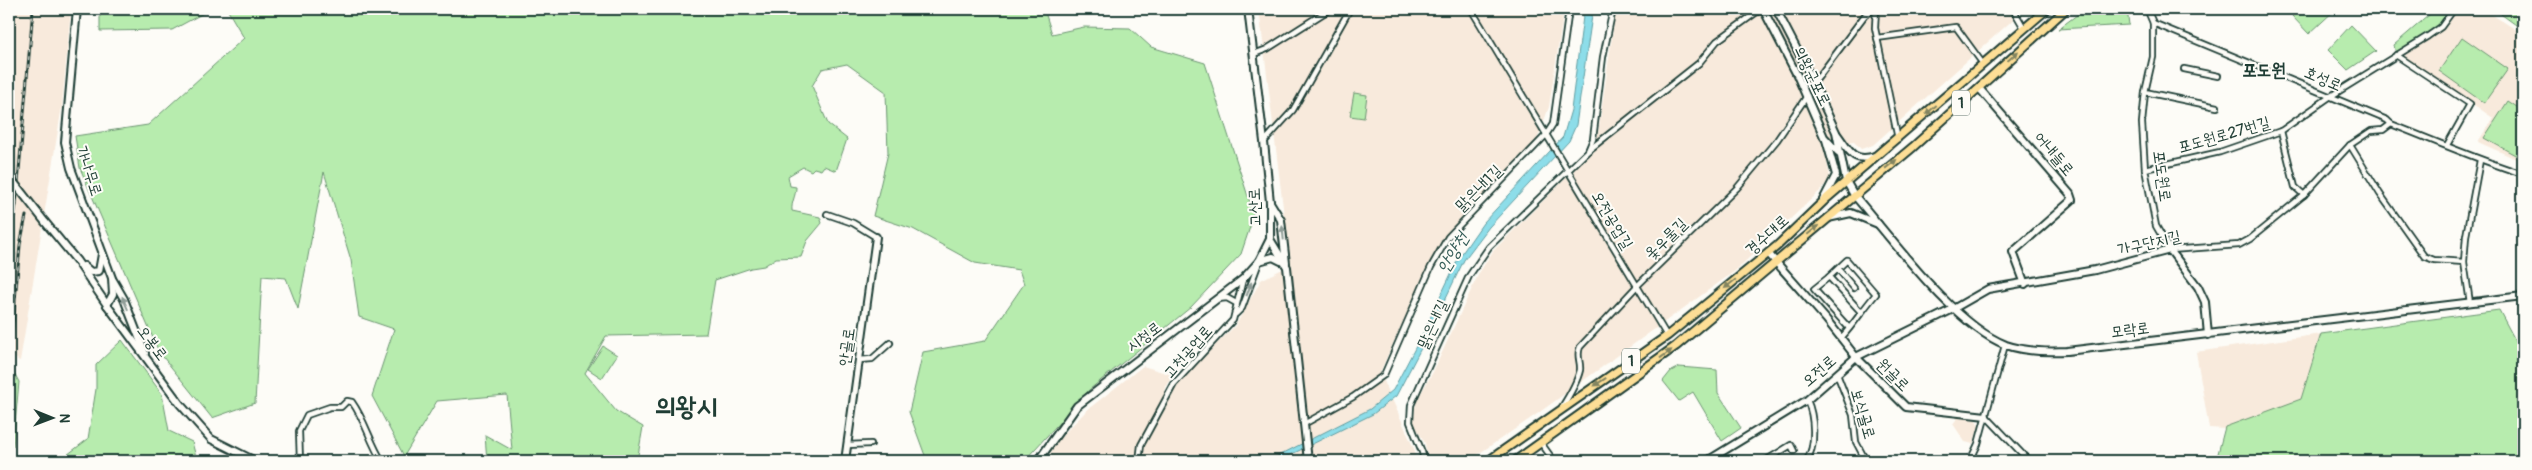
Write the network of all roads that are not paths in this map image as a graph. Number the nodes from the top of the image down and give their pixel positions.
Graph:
1 (77, 9) edge
2 (1248, 9) edge
3 (1330, 9) edge
4 (1350, 9) edge
5 (1471, 9) edge
6 (1569, 9) edge
7 (1613, 9) edge
8 (1762, 9) edge
9 (1776, 9) edge
10 (1876, 9) edge
11 (2013, 9) edge
12 (2047, 9) edge
13 (2066, 9) edge
14 (2147, 9) edge
15 (2454, 9) edge
16 (2153, 22) junction
17 (2024, 28) junction
18 (1877, 38) junction
19 (1254, 54) junction
20 (2396, 55) junction
21 (1983, 64) junction
22 (2184, 69) dead end
23 (2218, 76) dead end
24 (1814, 84) junction
25 (1979, 88) junction
26 (2145, 92) junction
27 (1807, 96) junction
28 (2331, 96) junction
29 (2217, 107) dead end
30 (2391, 124) junction
31 (2281, 131) junction
32 (1836, 132) junction
33 (1546, 135) junction
34 (1824, 136) junction
35 (1898, 138) junction
36 (1264, 142) junction
37 (2350, 145) junction
38 (2447, 145) junction
39 (1588, 150) junction
40 (1839, 152) junction
41 (1878, 155) junction
42 (2480, 160) junction
43 (1567, 169) junction
44 (2144, 169) junction
45 (2523, 174) edge
46 (9, 176) edge
47 (1846, 181) junction
48 (1854, 195) junction
49 (2304, 196) junction
50 (1270, 202) junction
51 (1818, 207) junction
52 (827, 214) dead end
53 (1827, 218) junction
54 (1880, 225) junction
55 (876, 237) joint
56 (1270, 239) junction
57 (102, 248) junction
58 (2170, 250) junction
59 (1768, 253) junction
60 (77, 261) junction
61 (1259, 261) junction
62 (1776, 262) junction
63 (2464, 262) junction
64 (1286, 267) junction
65 (1838, 268) junction
66 (1829, 277) junction
67 (112, 278) junction
68 (1244, 279) junction
69 (2025, 284) junction
70 (1637, 286) junction
71 (1854, 288) dead end
72 (2523, 296) edge
73 (1218, 299) junction
74 (1236, 303) junction
75 (2470, 303) junction
76 (107, 305) junction
77 (1953, 309) junction
78 (1861, 312) junction
79 (1235, 315) junction
80 (1849, 328) junction
81 (2208, 335) junction
82 (1667, 336) junction
83 (1841, 338) junction
84 (890, 343) dead end
85 (2005, 344) junction
86 (1856, 357) junction
87 (859, 360) junction
88 (148, 361) junction
89 (1837, 374) junction
90 (1808, 400) junction
91 (1562, 408) junction
92 (1986, 416) junction
93 (1304, 427) junction
94 (1540, 443) junction
95 (847, 444) junction
96 (871, 444) dead end
97 (1794, 451) dead end
98 (1308, 459) edge
99 (255, 461) edge
100 (300, 461) edge
101 (382, 461) edge
102 (845, 461) edge
103 (1038, 461) edge
104 (1139, 461) edge
105 (1424, 461) edge
106 (1488, 461) edge
107 (1515, 461) edge
108 (1554, 461) edge
109 (1707, 461) edge
110 (1765, 461) edge
111 (1806, 461) edge
112 (1866, 461) edge
113 (1970, 461) edge
114 (2029, 461) edge

1 - 57 street, 가나무로
2 - 19 street, 고산로
3 - 19 street
4 - 36 street
5 - 33 street
6 - 33 street, 맑은내1길
7 - 39 street
8 - 27 street, 의왕군포로
8 - 39 street, 맑은내길
9 - 24 street, 의왕군포로
10 - 18 street
10 - 24 street
11 - 17 street
12 - 17 main road, 경수대로 / 1
25 -> 13 main road, 경수대로 / 1
14 - 16 street, 포도원로
15 - 20 street, 포도원로27번길
16 - 26 street, 포도원로
16 - 28 street, 호성로
17 - 21 main road, 경수대로 / 1
18 - 21 street
18 - 35 street
19 - 36 street, 고산로
20 - 28 street, 포도원로27번길
20 - 38 street
21 -> 35 main road, 경수대로 / 1
22 - 23 street
24 - 32 street, 의왕군포로
48 -> 25 main road, 경수대로 / 1
25 - 69 street, 어내들로
26 - 29 street
26 - 44 street, 포도원로
27 - 34 street, 의왕군포로
27 - 70 street, 옻우물길
28 - 30 street, 호성로
28 - 31 street, 포도원로27번길
30 - 37 street, 가구단지길
30 - 38 street, 호성로
31 - 44 street, 포도원로27번길
31 - 49 street
32 - 40 street, 의왕군포로
32 - 41 street
33 - 43 street, 오전공업길
33 - 93 street, 맑은내1길
34 - 40 street, 의왕군포로
34 - 51 street
35 - 41 main road, 경수대로 / 1
36 - 50 street, 고산로
37 - 49 street, 가구단지길
37 - 63 street
38 - 42 street, 호성로
39 - 43 street, 맑은내길
40 - 47 street, 의왕군포로
41 - 47 main road, 경수대로 / 1
42 - 45 street, 호성로
42 - 63 street
43 - 70 street, 오전공업길
43 - 105 street, 맑은내길
44 - 58 street, 포도원로
46 - 60 street, 오봉로, bridge
47 - 48 street, 의왕군포로
47 - 51 main road, 경수대로 / 1
48 - 53 main road, 경수대로 / 1
48 - 54 street, 모락로
49 - 58 street, 가구단지길
50 - 56 street, 고산로
64 -> 50 street
51 - 59 main road, 경수대로 / 1
52 - 55 street
53 - 54 street
62 -> 53 main road, 경수대로 / 1
54 - 77 street, 모락로
55 - 87 street, 안골로
56 - 61 street, 시청로
56 - 64 street, 고산로
57 - 60 street
57 - 67 street, 가나무로
58 - 69 street, 가구단지길
58 - 81 street, 포도원로
59 - 62 street, 원골로
59 -> 82 main road, 경수대로 / 1
60 - 76 street, 오봉로
61 - 64 street
61 - 68 street, 시청로
79 -> 61 street, 고천공업로
62 - 83 street, 원골로
94 -> 62 main road, 경수대로 / 1
63 - 75 street
64 - 93 street, 고산로
65 - 66 street
65 - 71 street
65 - 78 street
66 - 78 street
66 - 80 street
67 - 76 street, 가나무로
88 -> 67 street
68 - 73 street, 시청로
68 - 74 street
69 - 77 street, 가구단지길
70 - 82 street, 오전공업길
70 - 91 street, 옻우물길
72 - 75 street, 모락로
73 - 74 street
73 - 103 street, 시청로
74 - 79 street
75 - 81 street, 모락로
76 - 88 street, 오봉로
77 - 85 street, 모락로
77 - 86 street, 오전로
78 - 80 street
79 - 104 street, 고천공업로
80 - 83 street
81 - 85 street, 모락로
82 -> 91 main road, 경수대로 / 1
83 - 86 street, 원골로
84 - 87 street
85 - 92 street
86 - 89 street, 오전로
86 - 92 street, 원골로
87 - 95 street, 안골로
88 - 99 street, 오봉로
89 - 90 street, 오전로
89 - 112 street, 보식골로
90 - 109 street, 오전로
90 - 111 street
91 - 106 main road, 경수대로 / 1
92 - 113 street
92 - 114 street
93 - 98 street, 고산로
94 - 107 main road, 경수대로 / 1
94 - 108 street
95 - 96 street
95 - 102 street, 안골로
97 - 110 street
100 - 101 street

